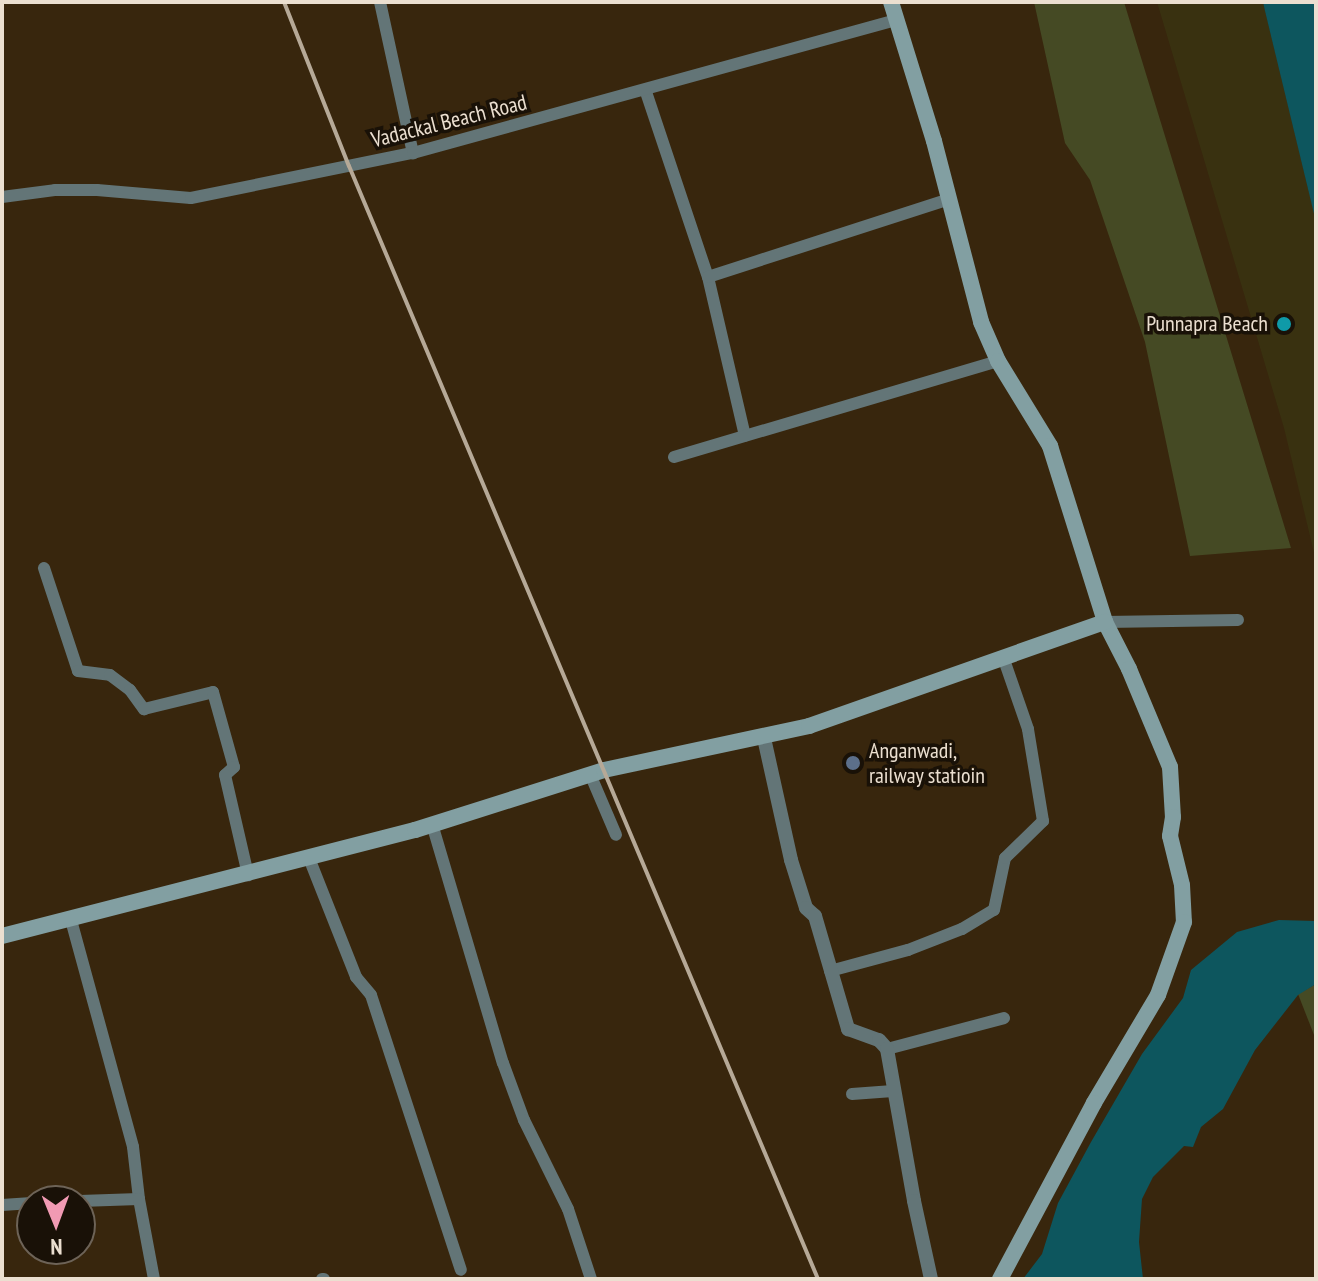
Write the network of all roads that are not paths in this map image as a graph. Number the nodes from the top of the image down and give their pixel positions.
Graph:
1 (380, 2) edge
2 (891, 2) edge
3 (896, 20) junction
4 (646, 92) junction
5 (413, 153) junction
6 (2, 197) edge
7 (949, 199) junction
8 (708, 277) junction
9 (998, 361) junction
10 (745, 436) junction
11 (674, 457) dead end
12 (44, 568) dead end
13 (1238, 620) dead end
14 (1105, 622) junction
15 (1003, 657) junction
16 (764, 738) junction
17 (590, 774) junction
18 (432, 824) junction
19 (616, 835) dead end
20 (309, 858) junction
21 (248, 875) junction
22 (71, 920) junction
23 (2, 936) edge
24 (830, 971) junction
25 (1004, 1018) dead end
26 (887, 1049) junction
27 (893, 1091) junction
28 (852, 1094) dead end
29 (139, 1199) junction
30 (96, 1200) edge
31 (461, 1270) dead end
32 (154, 1279) edge
33 (591, 1279) edge
34 (931, 1279) edge
35 (1000, 1279) edge

1 - 5 street
2 - 3 main road
3 - 4 street, Vadackal Beach Road
3 - 7 main road
4 - 5 street, Vadackal Beach Road
4 - 8 street
5 - 6 street, Vadackal Beach Road
7 - 8 street
7 - 9 main road
8 - 10 street
9 - 10 street
9 - 14 main road
10 - 11 street
12 - 21 street
13 - 14 street
14 - 15 main road
14 - 35 main road
15 - 16 main road
15 - 24 street
16 - 17 main road
16 - 24 street
17 - 18 main road
17 - 19 street
18 - 20 main road
18 - 33 street
20 - 21 main road
20 - 31 street
21 - 22 main road
22 - 23 main road
22 - 29 street
24 - 26 street
25 - 26 street
26 - 27 street
27 - 28 street
27 - 34 street
29 - 30 street
29 - 32 street

